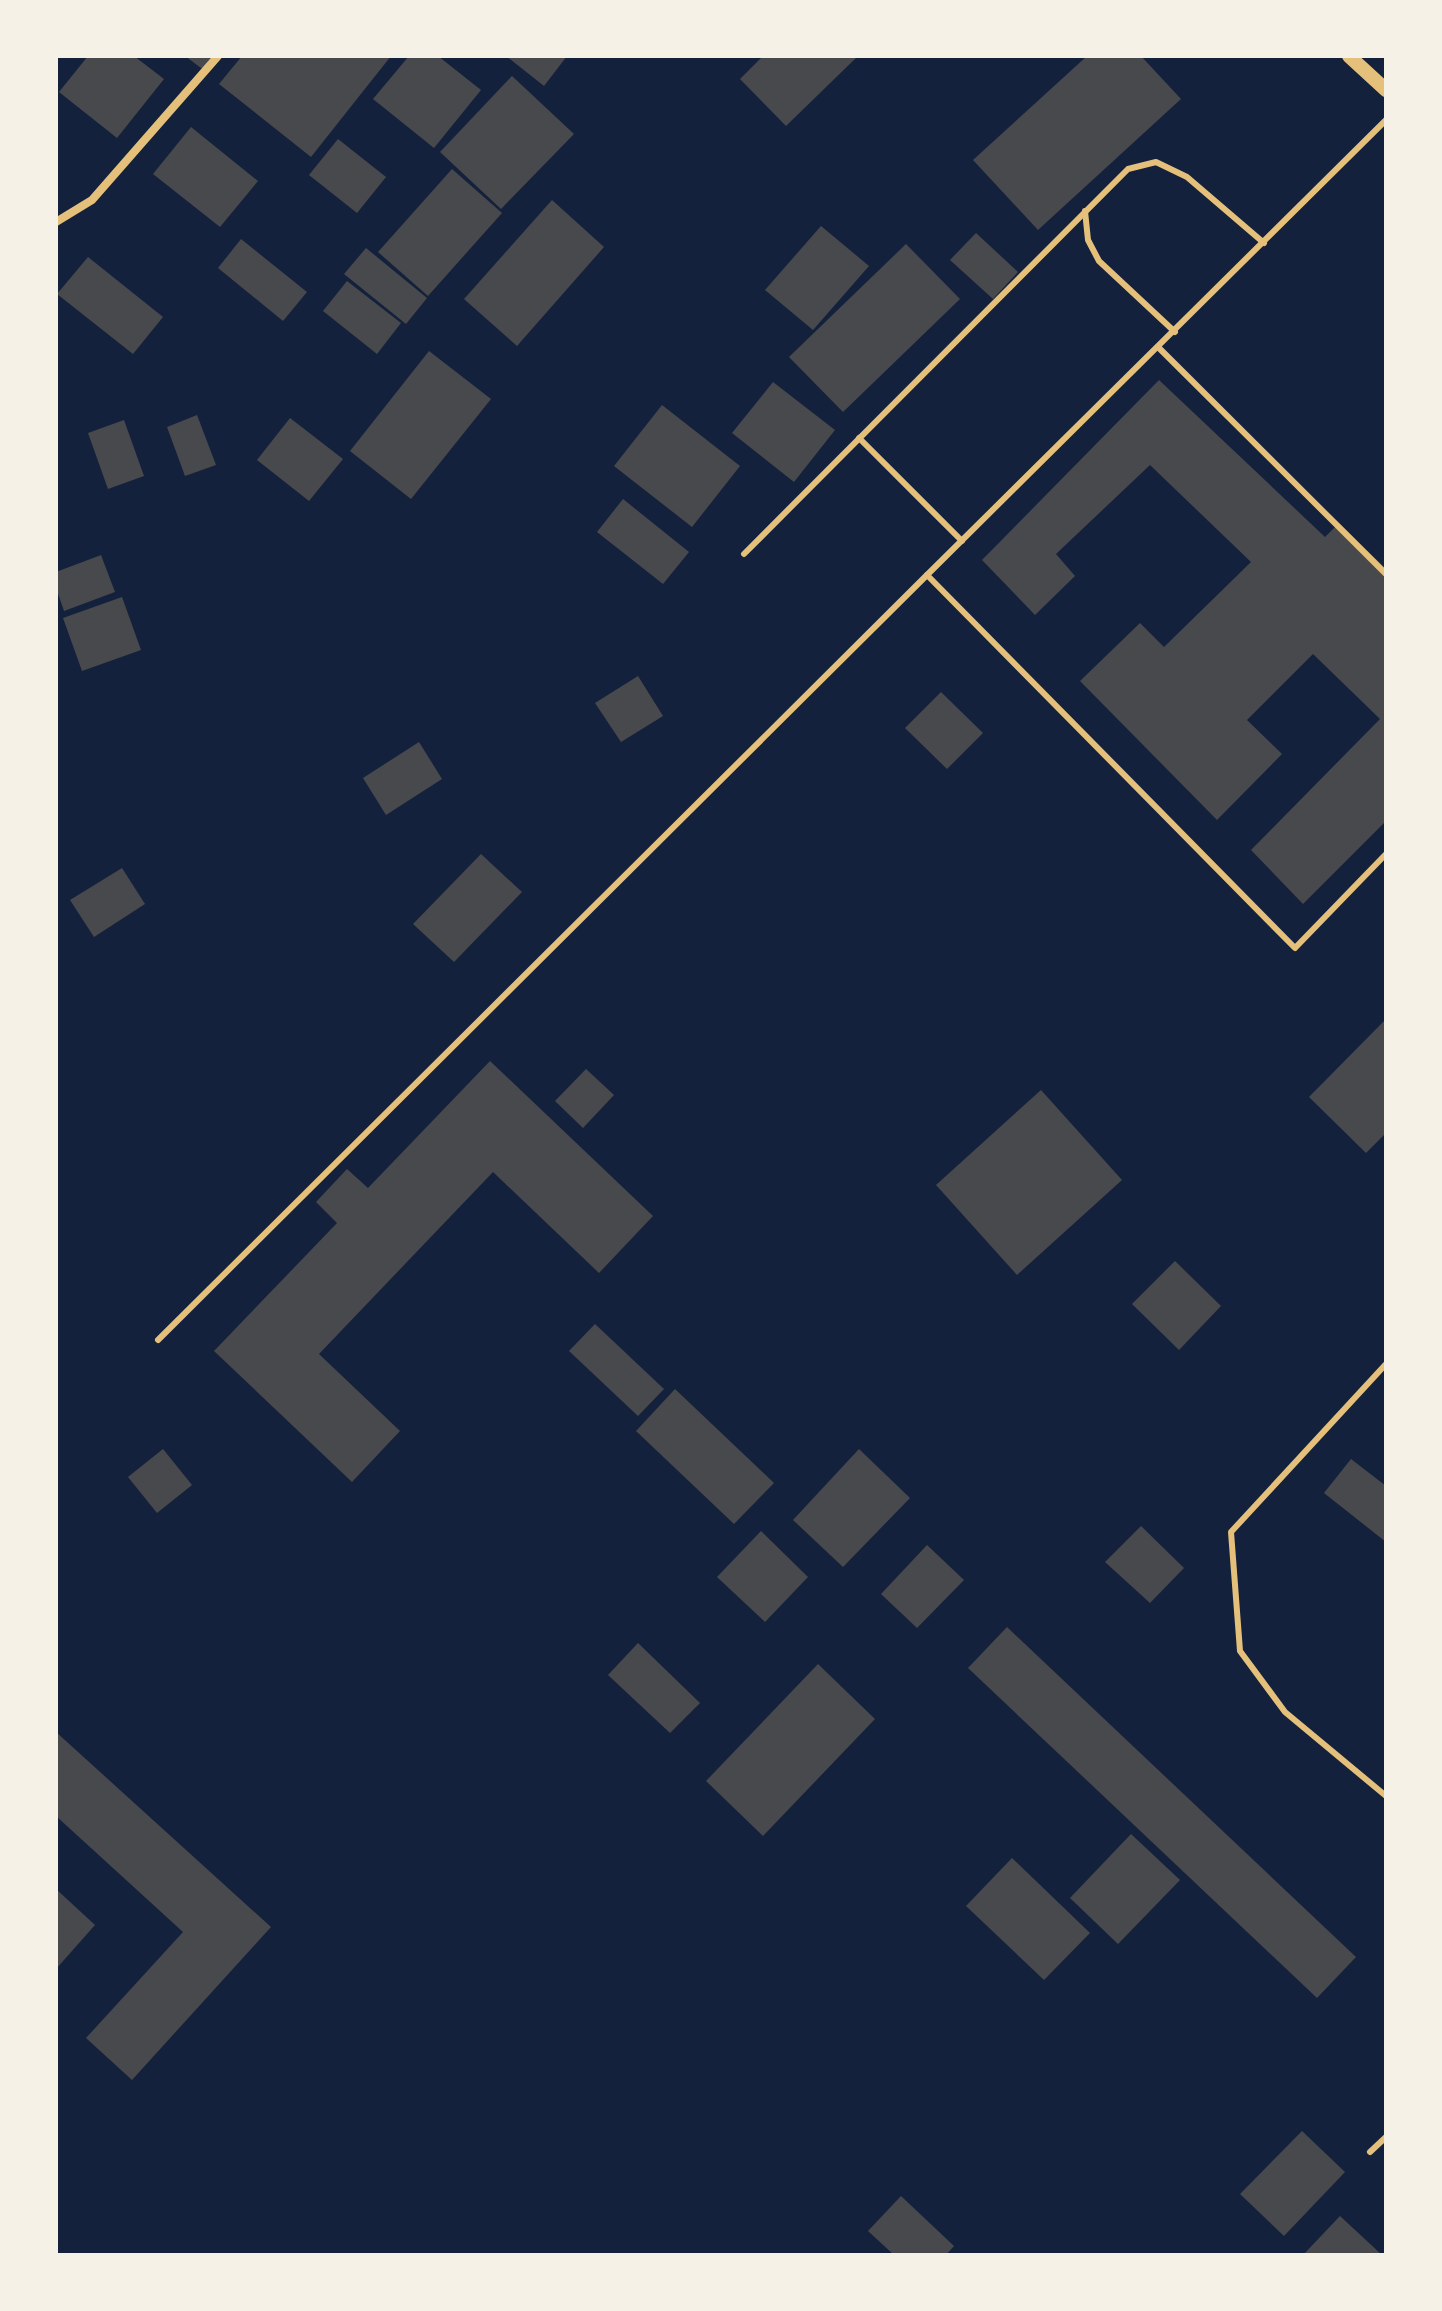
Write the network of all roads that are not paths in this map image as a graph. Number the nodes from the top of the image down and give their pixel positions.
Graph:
1 (218, 56) edge
2 (1349, 56) edge
3 (1386, 90) edge
4 (1386, 120) edge
5 (1085, 211) junction
6 (56, 222) edge
7 (1264, 243) junction
8 (1175, 332) junction
9 (1159, 348) junction
10 (859, 438) junction
11 (962, 541) junction
12 (744, 554) dead end
13 (1386, 574) edge
14 (927, 575) junction
15 (1386, 854) edge
16 (158, 1340) dead end
17 (1386, 1364) edge
18 (1386, 1796) edge
19 (1386, 2137) edge
20 (1370, 2152) dead end

1 - 6 street
2 - 3 street
4 - 7 lane
5 - 7 lane
5 - 8 lane
5 - 10 lane
7 - 8 lane
8 - 9 lane
9 - 11 lane
9 - 13 lane
10 - 11 lane
10 - 12 lane
11 - 14 lane
14 - 15 lane
14 - 16 lane
17 - 18 lane
19 - 20 lane

